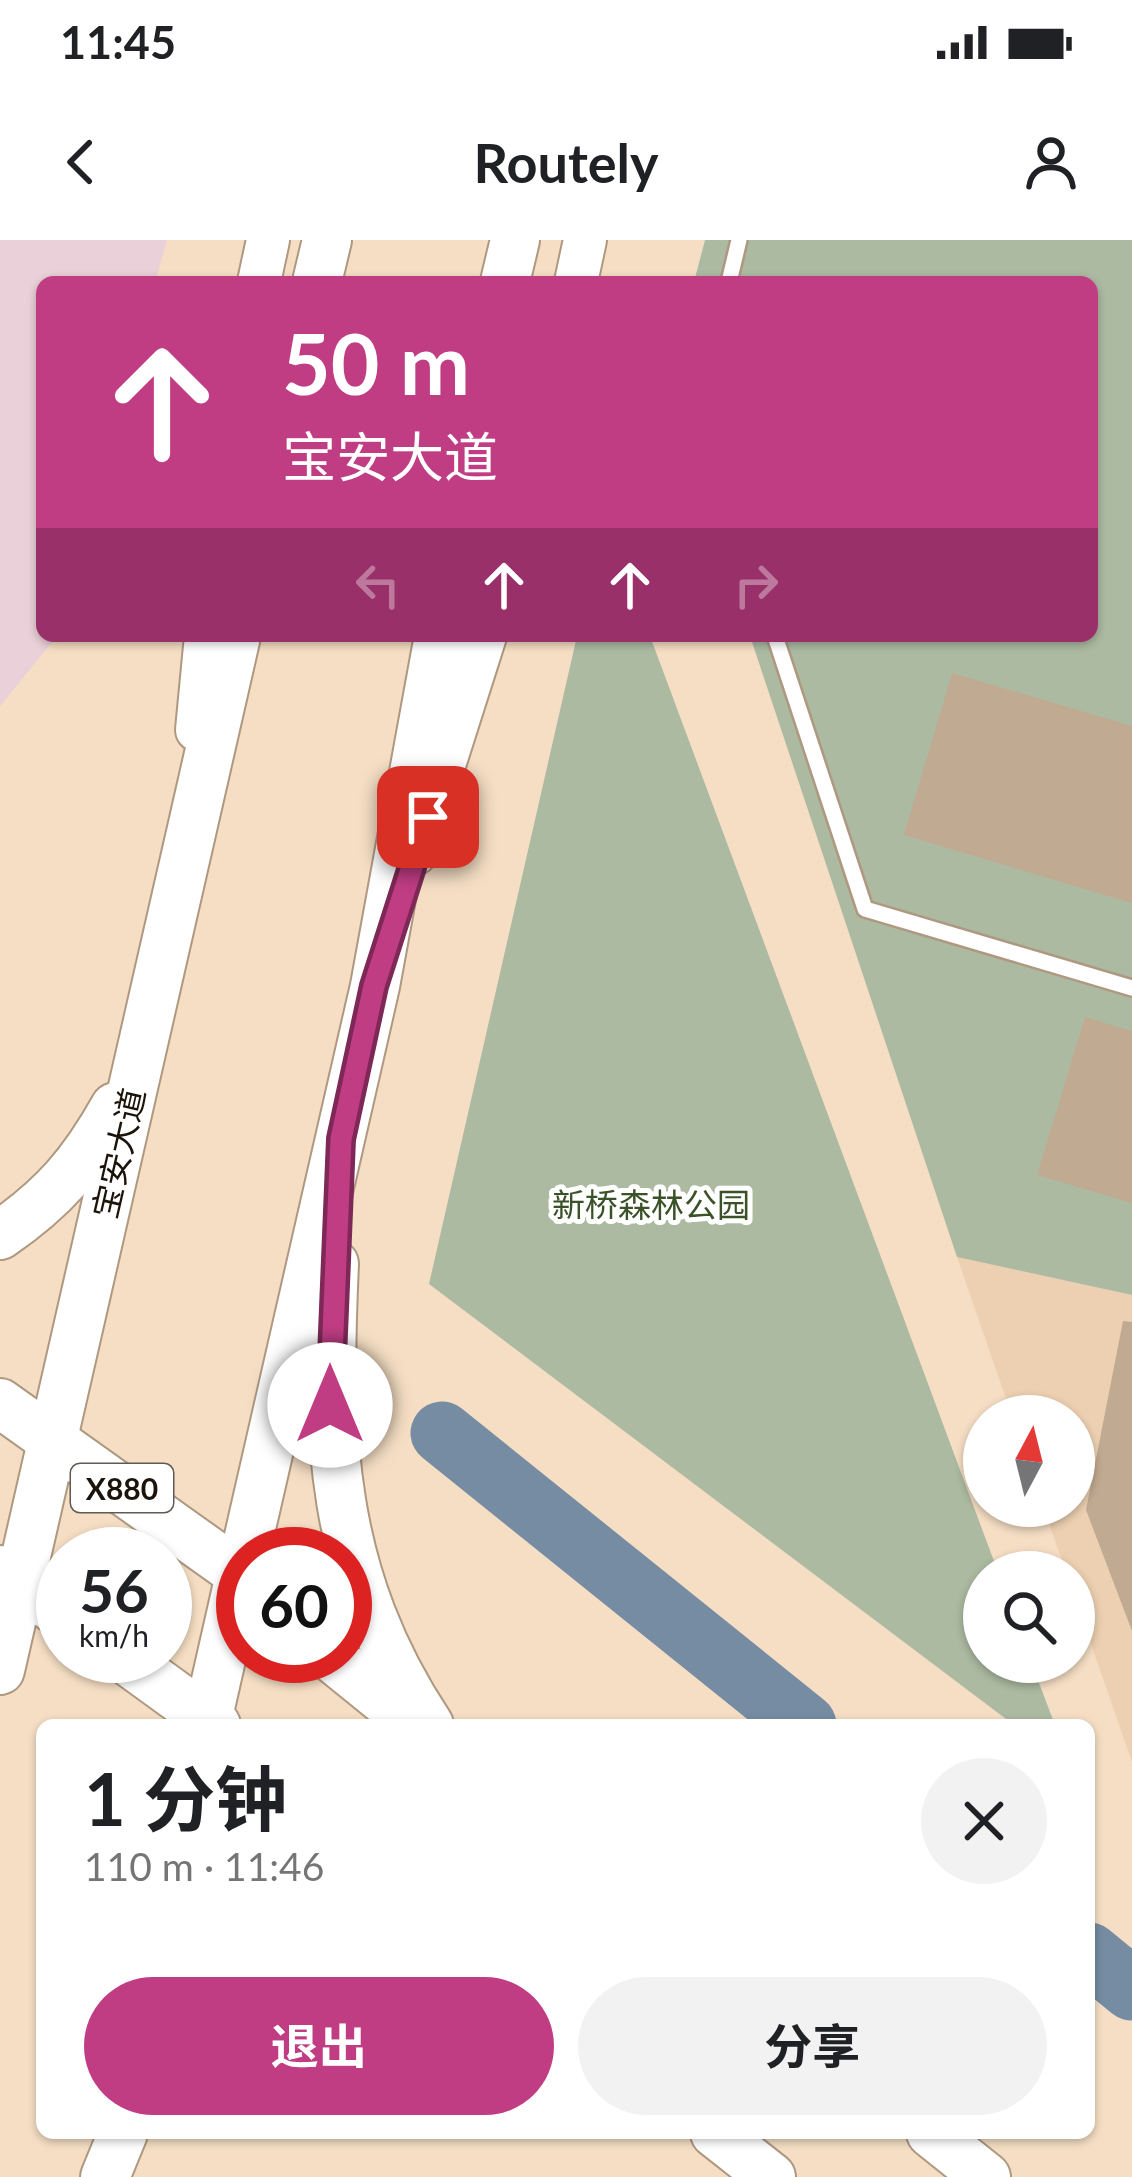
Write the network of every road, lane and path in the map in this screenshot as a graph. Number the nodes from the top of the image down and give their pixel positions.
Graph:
1 (268, 240) edge
2 (327, 240) edge
3 (515, 240) edge
4 (585, 240) edge
5 (739, 240) edge
6 (260, 276) edge
7 (318, 276) edge
8 (506, 276) edge
9 (577, 276) edge
10 (730, 276) edge
11 (205, 642) edge
12 (235, 642) edge
13 (438, 642) edge
14 (483, 642) edge
15 (777, 642) edge
16 (185, 859) junction
17 (374, 986) junction
18 (1132, 988) edge
19 (138, 1066) junction
20 (341, 1139) junction
21 (0, 1235) edge
22 (0, 1402) edge
23 (52, 1438) junction
24 (252, 1527) edge
25 (216, 1548) edge
26 (9, 1577) edge
27 (36, 1596) edge
28 (0, 1670) edge
29 (157, 1683) edge
30 (218, 1683) edge
31 (364, 1683) edge
32 (206, 1719) edge
33 (211, 1719) edge
34 (409, 1719) edge
35 (425, 1719) edge
36 (108, 2139) edge
37 (120, 2139) edge
38 (724, 2139) edge
39 (938, 2139) edge
40 (102, 2177) edge
41 (771, 2177) edge
42 (986, 2177) edge

1 - 6 main road
2 - 7 main road
3 - 8 main road
4 - 9 main road
5 - 10 lane
11 - 16 main road
12 - 16 main road, 宝安大道
13 - 17 main road
14 - 17 main road
15 - 18 lane
16 - 19 main road, 宝安大道
17 - 20 main road
19 - 21 main road
19 - 23 main road, 宝安大道
20 - 24 main road
20 - 35 main road
22 - 23 main road, X880
23 - 25 main road, X880
23 - 26 main road, 宝安大道
26 - 27 main road
26 - 28 main road, 宝安大道
29 - 32 main road
30 - 33 main road
31 - 34 main road
36 - 40 main road
37 - 40 main road
38 - 41 main road
39 - 42 main road

